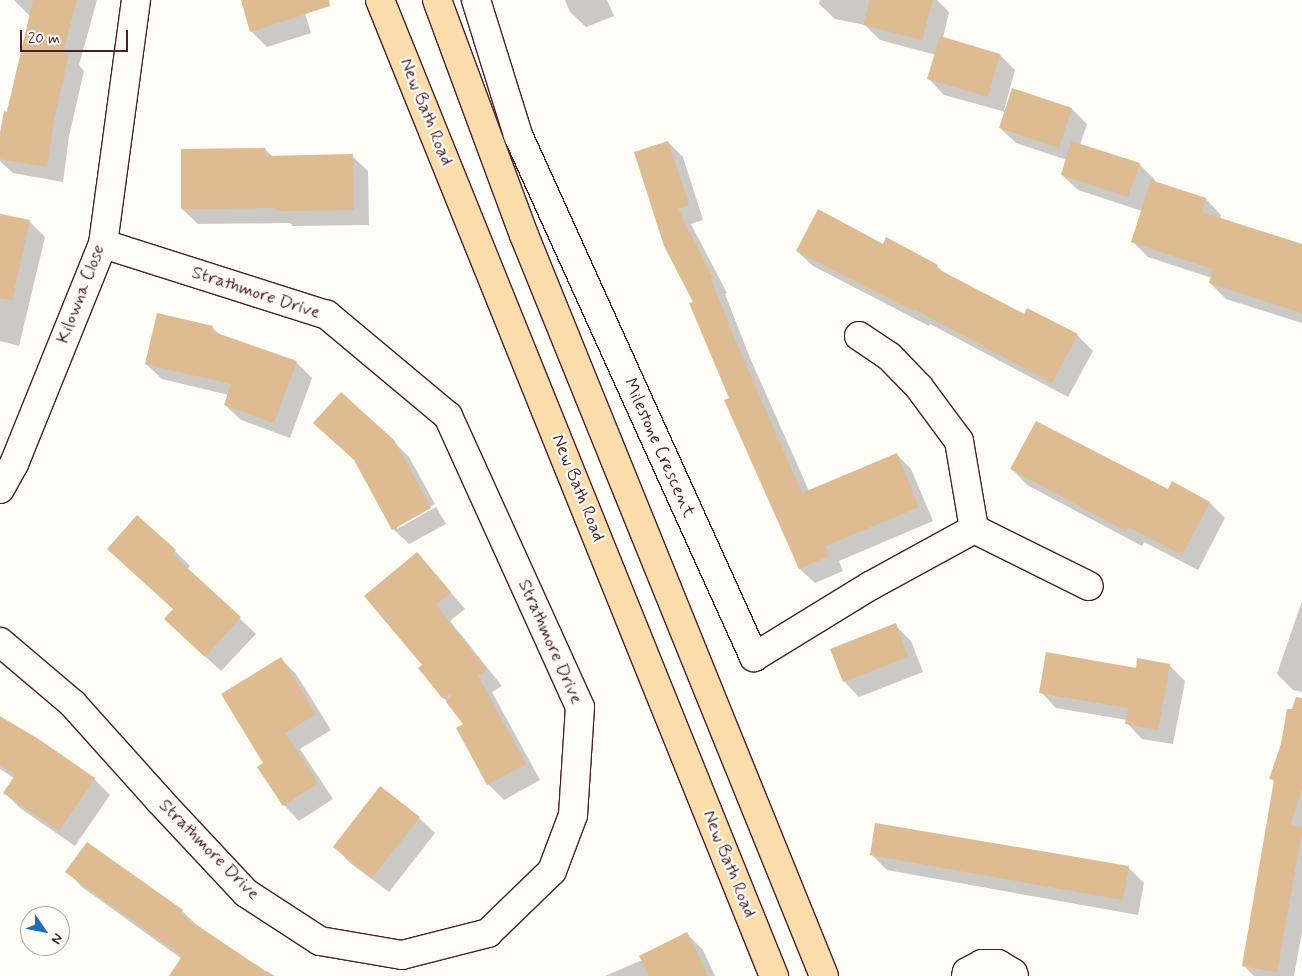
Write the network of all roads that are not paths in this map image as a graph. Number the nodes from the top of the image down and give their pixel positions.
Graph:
1 (136, 0) edge
2 (380, 0) edge
3 (437, 0) edge
4 (476, 0) edge
5 (103, 244) junction
6 (859, 336) dead end
7 (0, 489) edge
8 (974, 529) junction
9 (1089, 586) dead end
10 (0, 642) edge
11 (774, 976) edge
12 (824, 976) edge
13 (966, 976) edge
14 (1014, 976) edge

1 - 5 street, Kilowna Close
2 - 11 main road, New Bath Road
3 - 12 main road
4 - 8 street, Milestone Crescent
5 - 7 street, Kilowna Close
5 - 10 street, Strathmore Drive
6 - 8 street
8 - 9 street
13 - 14 street

